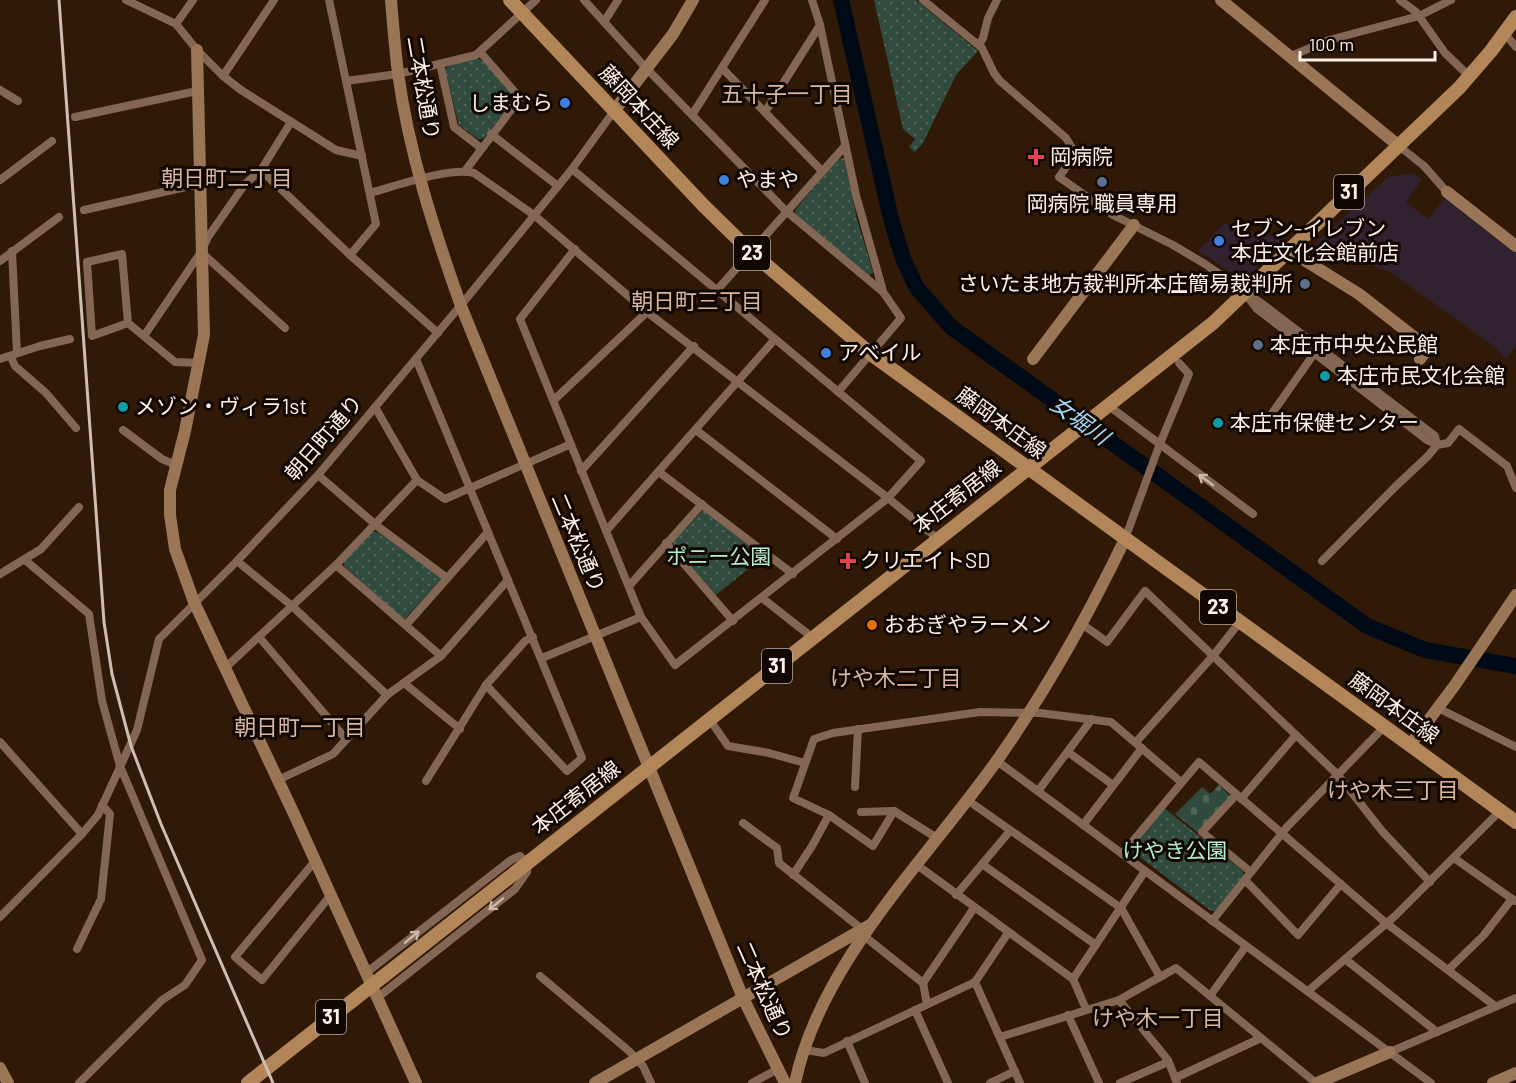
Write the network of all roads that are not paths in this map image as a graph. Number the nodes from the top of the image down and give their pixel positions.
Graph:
1 (126, 0) edge
2 (193, 0) edge
3 (274, 0) edge
4 (329, 0) edge
5 (391, 0) edge
6 (510, 0) edge
7 (536, 0) edge
8 (584, 0) edge
9 (618, 0) edge
10 (693, 0) edge
11 (765, 0) edge
12 (812, 0) edge
13 (923, 0) edge
14 (997, 0) edge
15 (1221, 0) edge
16 (1400, 0) edge
17 (1451, 0) edge
18 (522, 12) junction
19 (1419, 16) junction
20 (1516, 17) edge
21 (604, 22) junction
22 (176, 24) junction
23 (820, 25) junction
24 (1504, 33) junction
25 (980, 46) junction
26 (1516, 47) edge
27 (196, 50) junction
28 (481, 53) junction
29 (1291, 56) junction
30 (440, 64) junction
31 (646, 68) junction
32 (722, 68) junction
33 (398, 74) junction
34 (223, 76) junction
35 (1469, 76) junction
36 (346, 81) junction
37 (0, 90) edge
38 (197, 91) junction
39 (18, 101) dead end
40 (614, 111) junction
41 (765, 112) junction
42 (692, 115) junction
43 (75, 117) dead end
44 (291, 122) junction
45 (492, 134) junction
46 (52, 141) dead end
47 (845, 146) junction
48 (1399, 146) junction
49 (481, 148) junction
50 (362, 156) junction
51 (572, 169) junction
52 (261, 170) junction
53 (465, 171) junction
54 (822, 171) junction
55 (421, 179) junction
56 (0, 180) edge
57 (200, 184) junction
58 (558, 186) junction
59 (1447, 192) joint
60 (370, 193) junction
61 (84, 210) dead end
62 (786, 211) junction
63 (534, 215) junction
64 (59, 217) dead end
65 (1134, 225) junction
66 (1514, 241) edge
67 (575, 249) junction
68 (1288, 250) junction
69 (12, 251) junction
70 (750, 251) junction
71 (201, 252) junction
72 (350, 255) junction
73 (0, 261) edge
74 (718, 290) junction
75 (883, 292) junction
76 (1245, 294) junction
77 (460, 306) junction
78 (647, 312) junction
79 (128, 323) junction
80 (285, 328) dead end
81 (438, 333) junction
82 (144, 336) junction
83 (70, 339) dead end
84 (776, 339) junction
85 (694, 346) junction
86 (1316, 350) junction
87 (871, 354) junction
88 (14, 355) junction
89 (0, 359) edge
90 (416, 359) junction
91 (1033, 359) dead end
92 (1420, 359) dead end
93 (199, 363) junction
94 (1179, 363) dead end
95 (739, 382) junction
96 (838, 392) junction
97 (554, 400) junction
98 (375, 407) junction
99 (1108, 407) junction
100 (76, 428) dead end
101 (1261, 429) dead end
102 (123, 430) dead end
103 (696, 430) junction
104 (570, 444) junction
105 (1437, 445) junction
106 (1158, 448) junction
107 (176, 465) junction
108 (524, 465) junction
109 (1028, 469) junction
110 (582, 471) junction
111 (659, 472) junction
112 (318, 475) junction
113 (417, 480) junction
114 (1516, 488) edge
115 (469, 489) junction
116 (888, 498) junction
117 (702, 504) junction
118 (79, 507) dead end
119 (1253, 514) dead end
120 (376, 525) junction
121 (606, 531) junction
122 (488, 532) junction
123 (837, 539) junction
124 (938, 539) junction
125 (1125, 539) junction
126 (666, 543) junction
127 (25, 560) junction
128 (237, 561) junction
129 (1322, 561) dead end
130 (336, 565) junction
131 (0, 574) edge
132 (793, 574) junction
133 (447, 578) junction
134 (508, 580) junction
135 (629, 586) junction
136 (1516, 595) edge
137 (762, 598) junction
138 (194, 602) junction
139 (292, 606) junction
140 (641, 617) junction
141 (733, 621) junction
142 (1239, 622) junction
143 (1082, 624) junction
144 (406, 625) junction
145 (595, 635) junction
146 (259, 637) junction
147 (532, 637) junction
148 (813, 638) junction
149 (441, 656) junction
150 (1213, 656) junction
151 (542, 658) junction
152 (225, 668) junction
153 (404, 683) junction
154 (486, 685) junction
155 (387, 695) junction
156 (1438, 708) junction
157 (1029, 712) junction
158 (1092, 719) junction
159 (710, 720) junction
160 (1384, 727) junction
161 (460, 729) junction
162 (858, 729) junction
163 (1296, 735) junction
164 (346, 740) junction
165 (0, 742) edge
166 (1139, 745) junction
167 (1410, 745) junction
168 (1516, 747) edge
169 (1068, 752) junction
170 (997, 760) junction
171 (805, 763) junction
172 (120, 766) junction
173 (649, 768) junction
174 (1338, 775) junction
175 (278, 780) junction
176 (426, 781) dead end
177 (1181, 782) junction
178 (1113, 786) junction
179 (855, 787) dead end
180 (1038, 791) junction
181 (1238, 797) junction
182 (966, 800) junction
183 (102, 805) junction
184 (894, 811) junction
185 (1500, 811) junction
186 (861, 812) dead end
187 (829, 815) junction
188 (743, 822) dead end
189 (1516, 822) edge
190 (1083, 825) junction
191 (1010, 831) junction
192 (1283, 833) junction
193 (82, 834) junction
194 (937, 838) junction
195 (1122, 854) junction
196 (1454, 858) junction
197 (315, 861) junction
198 (528, 863) junction
199 (982, 864) junction
200 (917, 865) junction
201 (1145, 871) junction
202 (793, 875) junction
203 (1248, 876) junction
204 (1430, 882) junction
205 (1341, 884) junction
206 (956, 895) junction
207 (330, 896) junction
208 (1514, 901) edge
209 (974, 908) junction
210 (1121, 908) junction
211 (0, 917) edge
212 (1212, 921) junction
213 (1386, 923) junction
214 (867, 930) junction
215 (1008, 933) junction
216 (1096, 945) junction
217 (1246, 946) junction
218 (77, 949) dead end
219 (1345, 959) junction
220 (1448, 970) junction
221 (366, 973) junction
222 (540, 976) dead end
223 (1160, 977) junction
224 (1073, 979) junction
225 (975, 982) junction
226 (923, 983) junction
227 (1308, 991) junction
228 (1210, 996) junction
229 (377, 998) junction
230 (743, 998) junction
231 (1516, 998) edge
232 (1119, 999) junction
233 (927, 1004) junction
234 (1495, 1006) junction
235 (1086, 1009) junction
236 (915, 1010) junction
237 (1068, 1015) junction
238 (1437, 1032) junction
239 (1000, 1037) junction
240 (1261, 1038) junction
241 (847, 1041) junction
242 (805, 1050) junction
243 (1390, 1052) junction
244 (638, 1059) junction
245 (1168, 1062) junction
246 (0, 1068) edge
247 (778, 1069) junction
248 (1015, 1071) junction
249 (1516, 1073) edge
250 (1176, 1081) edge
251 (8, 1083) edge
252 (79, 1083) edge
253 (248, 1083) edge
254 (416, 1083) edge
255 (595, 1083) edge
256 (651, 1083) edge
257 (752, 1083) edge
258 (785, 1083) edge
259 (795, 1083) edge
260 (865, 1083) edge
261 (948, 1083) edge
262 (990, 1083) edge
263 (1020, 1083) edge
264 (1099, 1083) edge
265 (1120, 1083) edge
266 (1316, 1083) edge
267 (1431, 1083) edge
268 (1493, 1083) edge

1 - 22 street
2 - 22 street
3 - 34 street
4 - 36 street
5 - 33 street, 二本松通り
6 - 18 main road, 藤岡本庄線 / 23
7 - 18 street
8 - 21 street
9 - 21 street
10 - 31 street
11 - 32 street
12 - 23 street
13 - 25 street
14 - 25 street
15 - 29 street
16 - 19 street
17 - 19 street
18 - 28 street
18 - 40 main road, 藤岡本庄線 / 23
19 - 29 street
19 - 35 street
20 - 24 main road, 本庄寄居線 / 31
21 - 31 street
22 - 27 street
23 - 41 street
23 - 47 street
24 - 26 street
24 - 35 main road, 本庄寄居線 / 31
25 - 65 street
27 - 34 street
27 - 38 street
28 - 30 street
28 - 45 street
29 - 48 street
30 - 33 street
30 - 49 street
31 - 40 street
31 - 42 street
32 - 41 street
32 - 42 street
33 - 36 street
33 - 55 street, 二本松通り
34 - 44 street
35 - 48 main road, 本庄寄居線 / 31
36 - 50 street
37 - 39 street
38 - 43 street
38 - 57 street
40 - 51 street, 朝日町通り
40 - 70 main road, 藤岡本庄線 / 23
41 - 54 street
42 - 62 street
44 - 50 street
44 - 52 street
45 - 49 street
45 - 58 street
46 - 56 street
47 - 54 street
47 - 75 street
48 - 59 street
48 - 68 main road, 本庄寄居線 / 31
49 - 53 street
50 - 60 street
51 - 58 street, 朝日町通り
51 - 74 street
52 - 71 street
52 - 72 street
53 - 55 street
53 - 63 street
54 - 62 street
55 - 60 street
55 - 77 street, 二本松通り
57 - 61 street
57 - 71 street
58 - 63 street, 朝日町通り
59 - 66 street
60 - 72 street
62 - 70 street
62 - 75 street
63 - 67 street
63 - 77 street, 朝日町通り
64 - 69 street
65 - 76 street
65 - 91 street
67 - 78 street
67 - 97 street
68 - 76 main road, 本庄寄居線 / 31
68 - 92 street
69 - 73 street
69 - 88 street
70 - 74 street
70 - 87 main road, 藤岡本庄線 / 23
71 - 80 street
71 - 82 street
71 - 93 street
72 - 81 street
74 - 84 street
75 - 87 street
76 - 86 street
76 - 99 main road, 本庄寄居線 / 31
77 - 81 street, 朝日町通り
77 - 108 street, 二本松通り
78 - 85 street
78 - 97 street
79 - 79 street
79 - 82 street
81 - 90 street, 朝日町通り
82 - 93 street
83 - 88 street
84 - 95 street
84 - 96 street
85 - 95 street
85 - 110 street
86 - 101 street
86 - 105 street
87 - 96 street
87 - 109 main road, 藤岡本庄線 / 23
88 - 89 street
88 - 100 street
90 - 98 street, 朝日町通り
90 - 115 street
93 - 107 street
94 - 106 street
95 - 103 street
95 - 116 street
96 - 116 street
97 - 104 street
98 - 112 street, 朝日町通り
98 - 113 street
99 - 106 street
99 - 109 main road, 本庄寄居線 / 31
102 - 107 street
103 - 111 street
103 - 123 street
104 - 108 street
104 - 110 street
105 - 114 street
105 - 129 street
119 -> 106 street
106 - 125 street
107 - 138 street
108 - 115 street
108 - 145 street, 二本松通り
109 - 124 main road, 本庄寄居線 / 31
109 - 125 main road, 藤岡本庄線 / 23
110 - 121 street
111 - 117 street
111 - 121 street
112 - 120 street
112 - 128 street, 朝日町通り
113 - 115 street
113 - 120 street
115 - 122 street
116 - 123 street
116 - 124 street
117 - 126 street
117 - 132 street
118 - 127 street
120 - 130 street
120 - 133 street
121 - 135 street
122 - 133 street
122 - 134 street
123 - 132 street
124 - 148 main road, 本庄寄居線 / 31
125 - 142 main road, 藤岡本庄線 / 23
125 - 143 street
126 - 135 street
126 - 141 street
127 - 131 street
127 - 172 street
128 - 138 street, 朝日町通り
128 - 139 street
130 - 139 street
130 - 144 street
132 - 137 street
133 - 144 street
134 - 147 street
134 - 149 street
135 - 140 street
136 - 156 street
137 - 141 street
137 - 148 street
138 - 152 street
138 - 172 street, 朝日町通り
139 - 146 street
139 - 155 street
140 - 141 street
140 - 145 street
142 - 150 street
142 - 160 main road, 藤岡本庄線 / 23
143 - 150 street
143 - 157 street
144 - 149 street
145 - 151 street
145 - 173 street, 二本松通り
146 - 152 street
146 - 164 street
147 - 151 street
147 - 154 street
148 - 159 main road, 本庄寄居線 / 31
149 - 153 street
150 - 163 street
150 - 166 street
151 - 154 street
152 - 175 street
153 - 155 street
153 - 161 street
154 - 161 street
155 - 164 street
156 - 167 street
156 - 168 street
157 - 158 street
157 - 162 street
157 - 170 street
158 - 166 street
158 - 169 street
159 - 171 street
159 - 173 main road, 本庄寄居線 / 31
160 - 167 main road, 藤岡本庄線 / 23
160 - 174 street
161 - 176 street
162 - 171 street
162 - 179 street
163 - 174 street
163 - 181 street
164 - 175 street
165 - 193 street
166 - 177 street
166 - 178 street
167 - 185 main road, 藤岡本庄線 / 23
169 - 178 street
169 - 180 street
170 - 180 street
170 - 182 street
171 - 187 street
172 - 183 street, 朝日町通り
172 - 252 street
173 - 198 main road, 本庄寄居線 / 31
173 - 230 street, 二本松通り
174 - 192 street
174 - 204 street
175 - 197 street
177 - 181 street
177 - 195 street
178 - 190 street
180 - 190 street
181 - 192 street
181 - 203 street
182 - 191 street
182 - 194 street
183 - 193 street, 朝日町通り
183 - 218 street
184 - 186 street
184 - 187 street
184 - 194 street
185 - 189 main road, 藤岡本庄線 / 23
185 - 196 street
187 - 202 street
188 - 202 street
190 - 195 street
191 - 199 street
191 - 210 street
192 - 203 street
192 - 205 street
193 - 211 street, 朝日町通り
194 - 200 street
195 - 201 street
196 - 204 street
196 - 208 street
197 - 207 street
197 - 207 street
221 -> 198 street
198 -> 229 street
198 - 253 main road, 本庄寄居線 / 31
199 - 206 street
199 - 216 street
200 - 206 street
200 - 214 street
201 - 210 street
201 - 212 street
202 - 214 street
203 - 205 street
203 - 212 street
204 - 213 street
205 - 213 street
206 - 209 street
207 - 221 street
208 - 220 street
209 - 215 street
209 - 226 street
210 - 216 street
210 - 223 street
212 - 217 street
213 - 219 street
213 - 220 street
214 - 226 street
214 - 230 street
214 - 242 street
215 - 224 street
215 - 225 street
216 - 224 street
217 - 227 street
217 - 228 street
219 - 227 street
219 - 238 street
220 - 234 street
221 - 229 street
222 - 244 street
223 - 228 street
223 - 232 street
224 - 235 street
225 - 233 street
225 - 239 street
226 - 233 street
227 - 243 street
228 - 240 street
229 - 254 street
230 - 244 street
230 - 247 street, 二本松通り
231 - 234 street
232 - 235 street
232 - 245 street
233 - 236 street
234 - 238 street
235 - 237 street
236 - 241 street
236 - 261 street
237 - 239 street
237 - 264 street
238 - 243 street
239 - 248 street
240 - 250 street
240 - 266 street
241 - 242 street
241 - 260 street
242 - 259 street
243 - 266 street
243 - 267 street
244 - 255 street
244 - 256 street
245 - 250 street
245 - 265 street
246 - 251 street
247 - 257 street
247 - 258 street, 二本松通り
248 - 262 street
248 - 263 street
249 - 268 street

